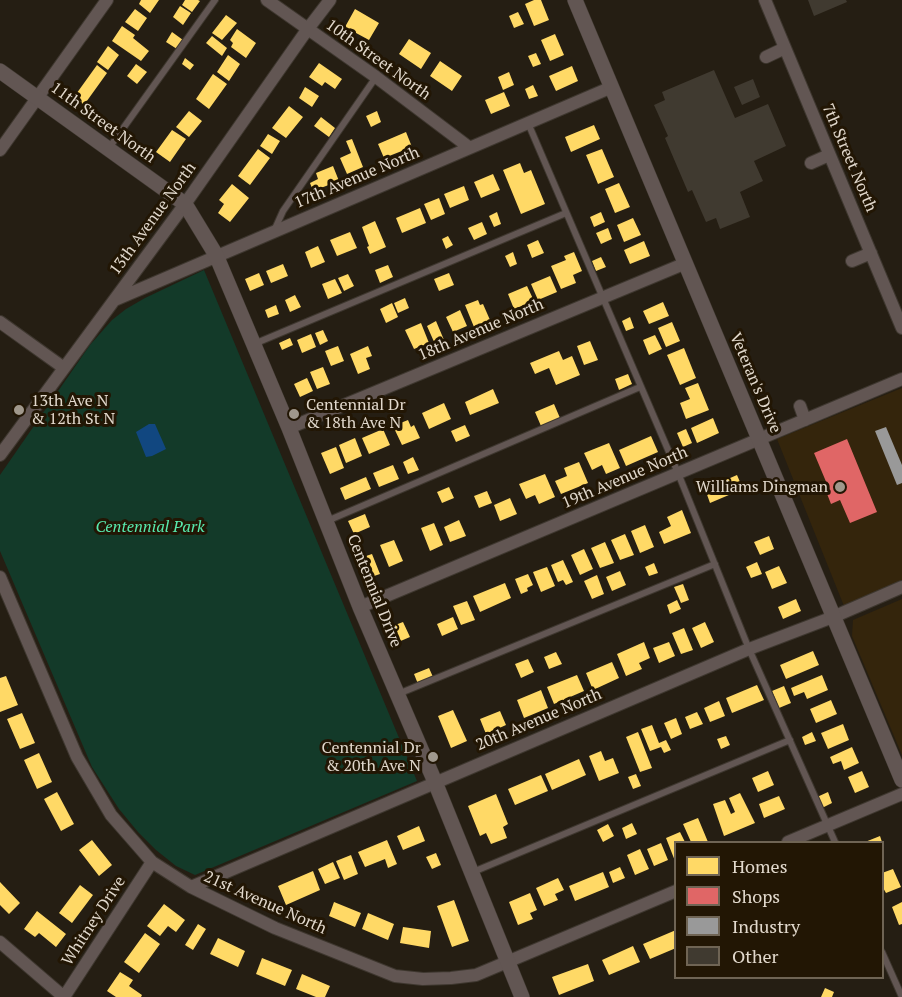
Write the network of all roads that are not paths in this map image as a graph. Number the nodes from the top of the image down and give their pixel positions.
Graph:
1 (107, 0) edge
2 (215, 0) edge
3 (267, 0) edge
4 (330, 0) edge
5 (575, 0) edge
6 (765, 0) edge
7 (306, 30) junction
8 (785, 48) junction
9 (766, 57) dead end
10 (0, 71) edge
11 (376, 77) junction
12 (612, 87) junction
13 (37, 98) junction
14 (528, 122) junction
15 (470, 148) junction
16 (108, 149) junction
17 (0, 150) edge
18 (829, 154) junction
19 (811, 163) dead end
20 (185, 204) junction
21 (566, 213) junction
22 (274, 231) junction
23 (871, 254) junction
24 (216, 255) junction
25 (852, 261) dead end
26 (686, 263) junction
27 (602, 298) junction
28 (114, 300) junction
29 (0, 322) edge
30 (902, 328) edge
31 (254, 344) junction
32 (64, 368) junction
33 (876, 375) dead end
34 (902, 379) edge
35 (640, 387) junction
36 (881, 388) junction
37 (800, 406) dead end
38 (805, 420) junction
39 (290, 428) junction
40 (759, 439) junction
41 (0, 455) edge
42 (678, 474) junction
43 (326, 521) junction
44 (715, 564) junction
45 (0, 577) edge
46 (902, 587) edge
47 (360, 607) junction
48 (833, 617) junction
49 (749, 649) junction
50 (398, 694) junction
51 (790, 740) junction
52 (902, 780) edge
53 (435, 782) junction
54 (902, 794) edge
55 (828, 825) junction
56 (792, 841) edge
57 (834, 841) edge
58 (152, 862) junction
59 (472, 872) junction
60 (191, 887) junction
61 (674, 891) edge
62 (0, 942) edge
63 (884, 956) edge
64 (509, 962) junction
65 (64, 997) edge
66 (522, 997) edge
67 (902, 997) edge

1 - 13 street
2 - 16 lane
3 - 7 street, 10th Street North
4 - 7 street, 13th Avenue North
5 - 12 street, Veteran's Drive
6 - 8 street, 7th Street North
7 - 11 street, 10th Street North
7 - 20 street, 13th Avenue North
8 - 9 street
8 - 18 street, 7th Street North
10 - 13 street, 11th Street North
11 - 15 street, 10th Street North
11 - 22 lane
12 - 14 street, 17th Avenue North
12 - 26 street, Veteran's Drive
13 - 16 street, 11th Street North
13 - 17 street
14 - 15 street, 17th Avenue North
14 - 21 lane
15 - 22 street, 17th Avenue North
16 - 20 street, 11th Street North
18 - 19 street
18 - 23 street, 7th Street North
20 - 24 street, Centennial Drive
20 - 28 street, 13th Avenue North
21 - 27 lane
21 - 31 lane
22 - 24 street, 17th Avenue North
23 - 25 street
23 - 30 street, 7th Street North
24 - 28 street, 17th Avenue North
24 - 31 street, Centennial Drive
26 - 27 street, 18th Avenue North
26 - 40 street, Veteran's Drive
27 - 35 lane
27 - 39 street, 18th Avenue North
28 - 32 street, 13th Avenue North
29 - 32 street
31 - 39 street, Centennial Drive
32 - 41 street, 13th Avenue North
33 - 36 street
34 - 36 street, 19th Avenue North
35 - 42 lane
35 - 43 lane
36 - 38 street, 19th Avenue North
37 - 38 street
38 - 40 street, 19th Avenue North
39 - 43 street, Centennial Drive
40 - 42 street, 19th Avenue North
40 - 48 street, Veteran's Drive
42 - 44 lane
42 - 47 street, 19th Avenue North
43 - 47 street, Centennial Drive
44 - 49 lane
44 - 50 lane
45 - 58 street, 21st Avenue North
46 - 48 street, 20th Avenue North
47 - 50 street, Centennial Drive
48 - 49 street, 20th Avenue North
48 - 52 street, Veteran's Drive
49 - 51 lane
49 - 53 street, 20th Avenue North
50 - 53 street, Centennial Drive
51 - 55 lane
51 - 59 lane
53 - 59 street, Centennial Drive
53 - 60 street, 20th Avenue North
54 - 55 street
55 - 56 street
55 - 57 lane
58 - 60 street, 21st Avenue North
58 - 65 street, Whitney Drive
59 - 64 street, Centennial Drive
60 - 64 street, 21st Avenue North
61 - 64 street, 21st Avenue North
62 - 65 street
63 - 67 lane
64 - 66 street, Centennial Drive

